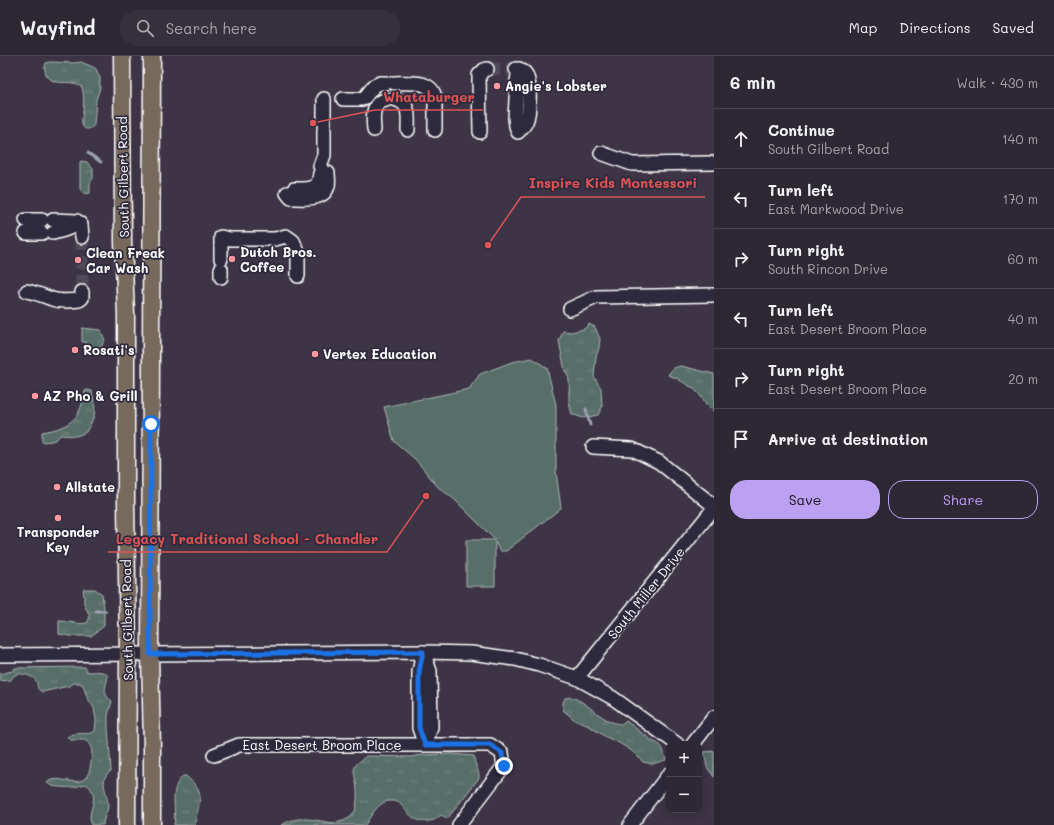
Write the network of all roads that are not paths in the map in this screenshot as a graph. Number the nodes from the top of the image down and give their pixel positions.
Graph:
1 (122, 56) edge
2 (152, 56) edge
3 (487, 69) dead end
4 (518, 69) dead end
5 (343, 99) dead end
6 (324, 100) dead end
7 (374, 130) dead end
8 (408, 130) dead end
9 (436, 130) dead end
10 (480, 132) dead end
11 (518, 132) dead end
12 (600, 153) dead end
13 (714, 163) edge
14 (284, 193) dead end
15 (26, 227) dead end
16 (77, 229) dead end
17 (221, 268) dead end
18 (298, 276) dead end
19 (27, 291) dead end
20 (82, 292) dead end
21 (714, 295) edge
22 (570, 309) dead end
23 (593, 447) dead end
24 (714, 507) edge
25 (423, 652) junction
26 (128, 654) junction
27 (150, 654) junction
28 (0, 655) edge
29 (577, 678) junction
30 (714, 717) edge
31 (673, 741) edge
32 (694, 741) edge
33 (425, 745) junction
34 (214, 754) dead end
35 (667, 777) edge
36 (127, 825) edge
37 (152, 825) edge
38 (459, 825) edge
39 (630, 825) edge

1 - 26 main road, South Gilbert Road
2 - 27 main road, South Gilbert Road
3 - 10 street
4 - 11 street
5 - 9 street
6 - 14 street
7 - 8 street
12 - 13 street
15 - 16 street
17 - 18 street
19 - 20 street
21 - 22 street
23 - 24 street
24 - 29 street, South Miller Drive
25 - 27 street
25 - 29 street
25 - 33 street
26 - 27 street
26 - 28 street
26 - 36 main road, South Gilbert Road
27 - 37 main road, South Gilbert Road
29 - 31 street
30 - 32 street
33 - 34 street, East Desert Broom Place
33 - 38 street, East Desert Broom Place
35 - 39 street

